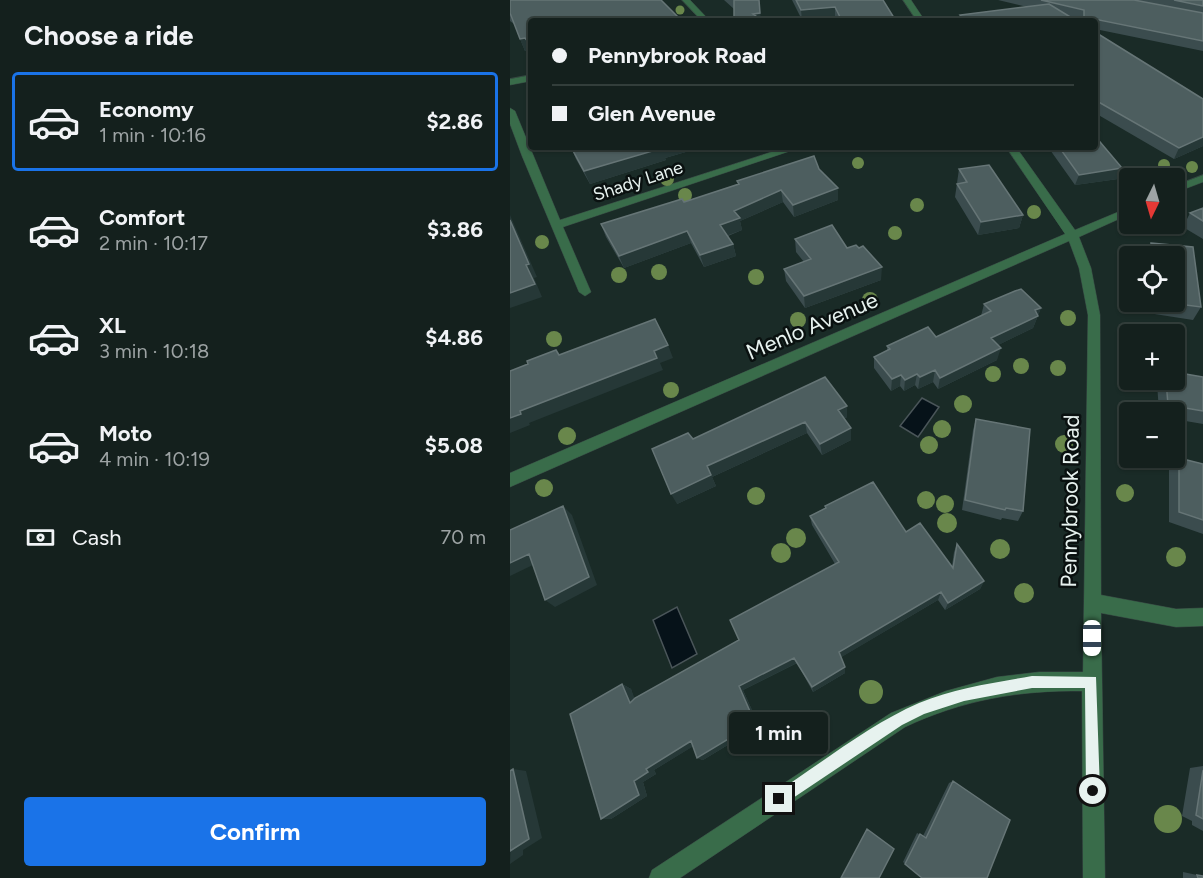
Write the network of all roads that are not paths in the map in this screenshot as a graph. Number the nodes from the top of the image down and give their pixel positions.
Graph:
1 (686, 0) edge
2 (906, 0) edge
3 (703, 18) edge
4 (919, 18) edge
5 (528, 79) edge
6 (510, 82) edge
7 (510, 111) edge
8 (788, 150) edge
9 (1013, 150) edge
10 (1203, 178) edge
11 (1185, 185) edge
12 (1119, 215) edge
13 (558, 225) junction
14 (1073, 236) junction
15 (585, 292) dead end
16 (510, 480) edge
17 (1092, 602) junction
18 (1203, 617) edge
19 (1092, 682) junction
20 (660, 878) edge
21 (1094, 878) edge

1 - 3 street
2 - 4 street
5 - 6 street
7 - 13 street
8 - 13 street, Shady Lane
9 - 14 street, Pennybrook Road
10 - 11 street
12 - 14 street, Menlo Avenue
13 - 15 street
14 - 16 street, Menlo Avenue
14 - 17 street, Pennybrook Road
17 - 18 street
17 - 19 street, Pennybrook Road
19 - 20 street
19 - 21 street, Pennybrook Road

